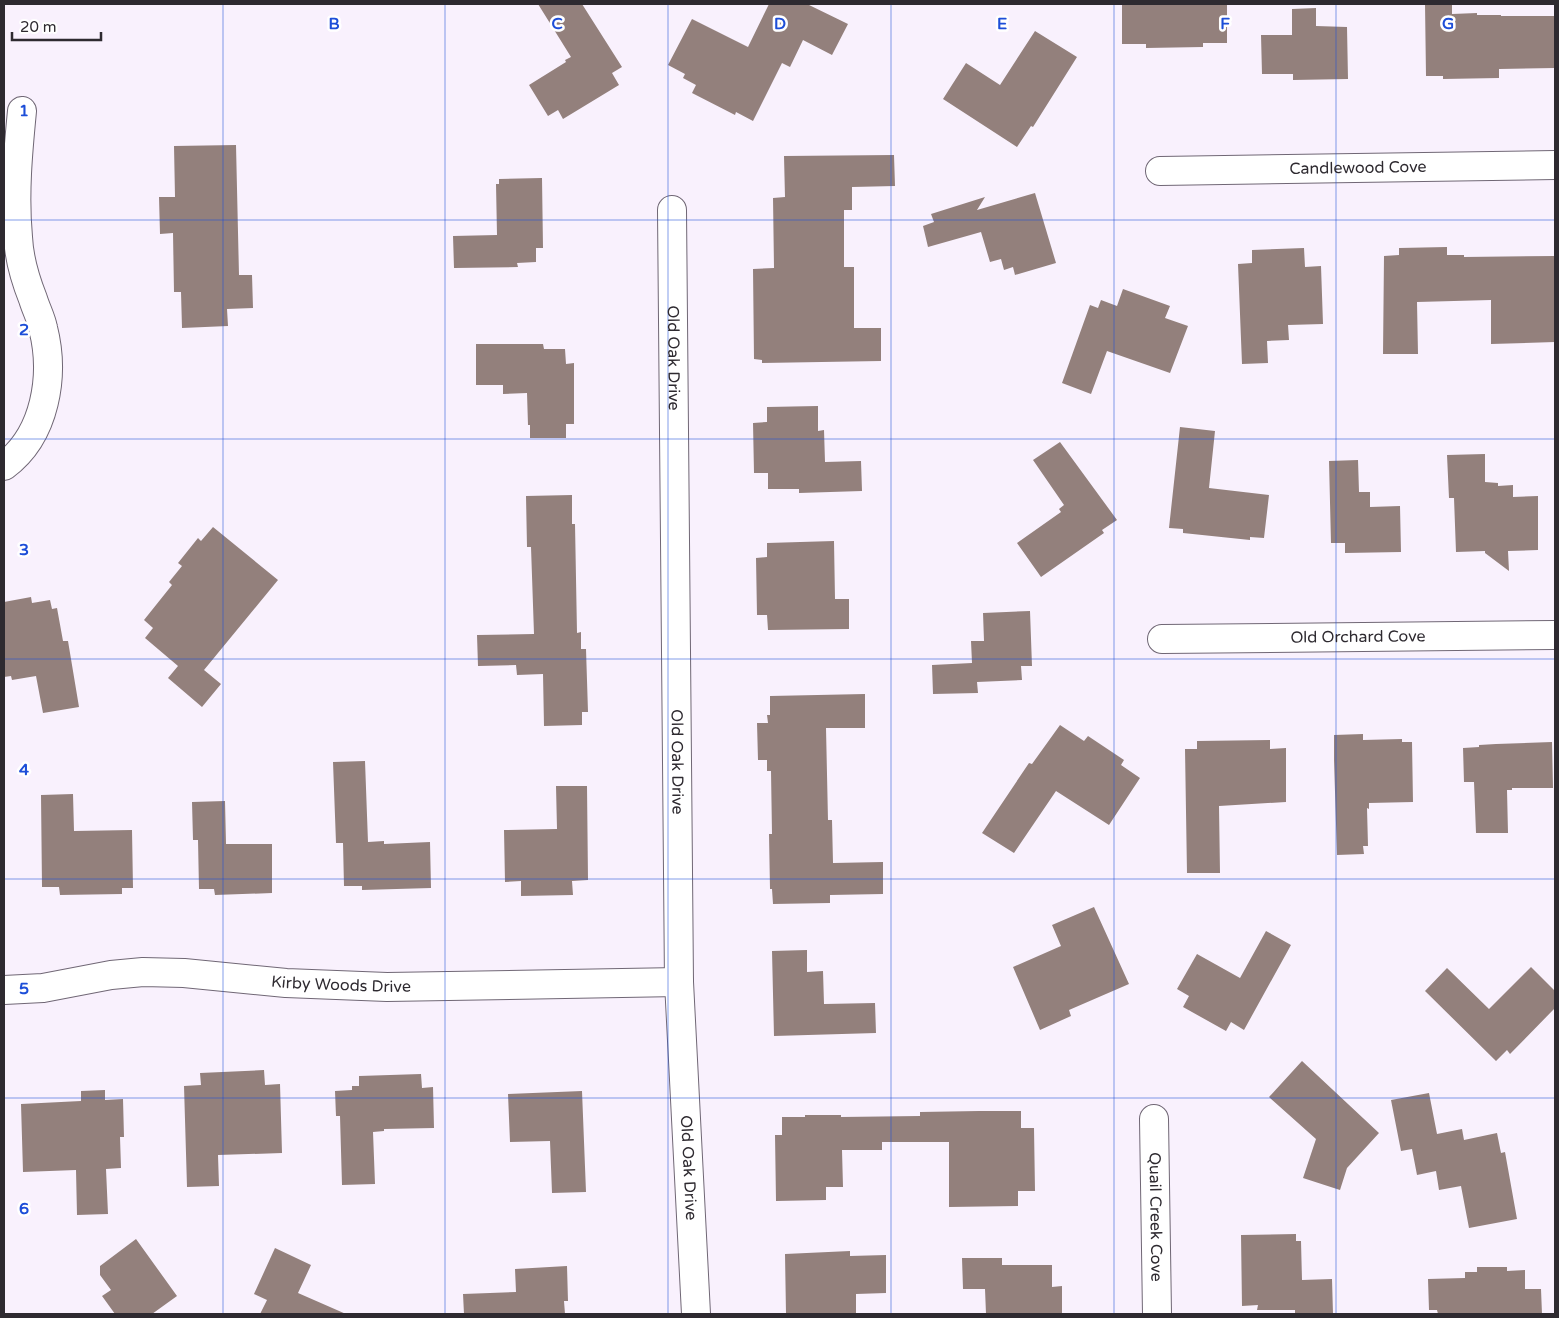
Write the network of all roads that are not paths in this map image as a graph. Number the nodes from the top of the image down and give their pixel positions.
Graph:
1 (22, 111) dead end
2 (1555, 165) edge
3 (1160, 171) dead end
4 (672, 210) dead end
5 (4, 466) edge
6 (1555, 635) edge
7 (1162, 639) dead end
8 (679, 982) junction
9 (4, 990) edge
10 (1154, 1119) dead end
11 (696, 1314) edge
12 (1157, 1314) edge

1 - 5 street
2 - 3 street, Candlewood Cove
4 - 8 street, Old Oak Drive
6 - 7 street, Old Orchard Cove
8 - 9 street, Kirby Woods Drive
8 - 11 street, Old Oak Drive
10 - 12 street, Quail Creek Cove

